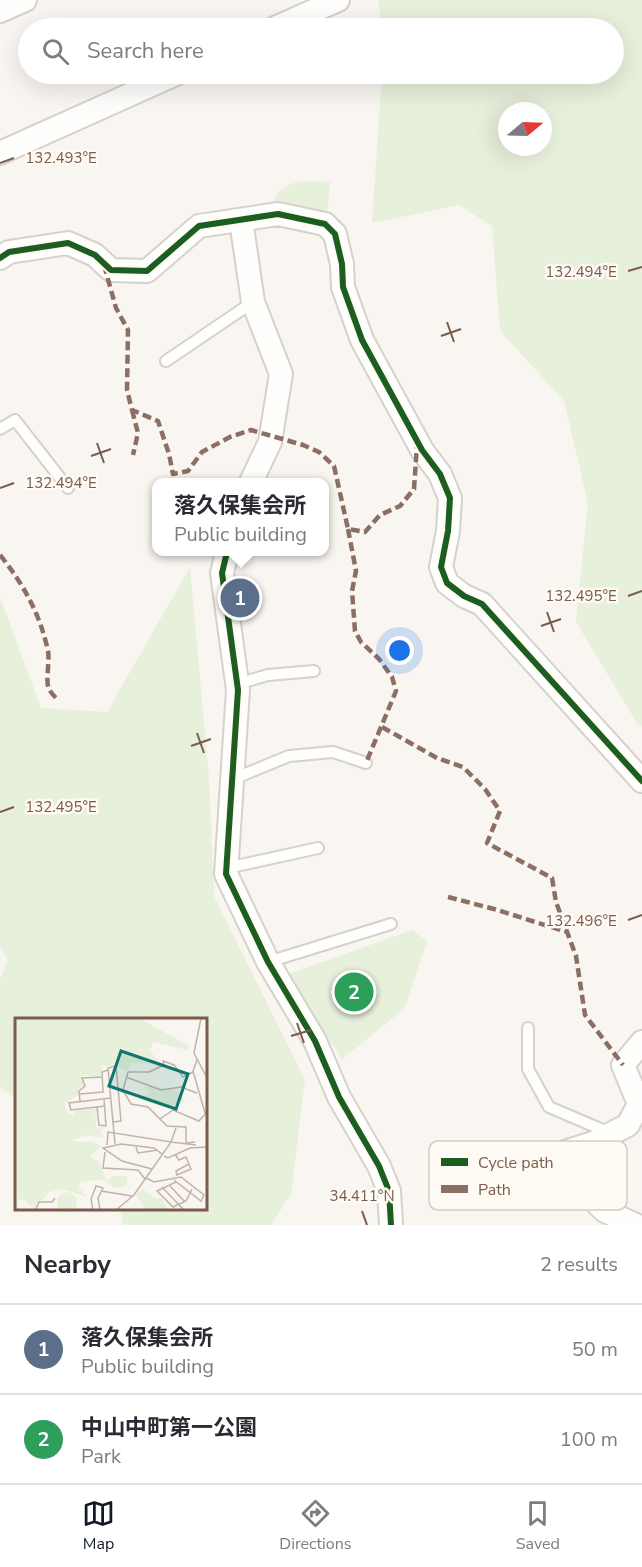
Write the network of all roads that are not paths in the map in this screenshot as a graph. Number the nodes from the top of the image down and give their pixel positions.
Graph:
1 (25, 0) edge
2 (338, 0) edge
3 (0, 11) edge
4 (298, 18) edge
5 (154, 84) edge
6 (0, 153) edge
7 (241, 220) junction
8 (0, 258) edge
9 (253, 302) junction
10 (166, 361) dead end
11 (0, 429) edge
12 (253, 478) edge
13 (68, 488) dead end
14 (226, 556) edge
15 (314, 671) dead end
16 (237, 684) junction
17 (366, 763) dead end
18 (233, 779) junction
19 (642, 781) edge
20 (318, 848) dead end
21 (227, 868) junction
22 (391, 924) dead end
23 (268, 962) junction
24 (528, 1028) dead end
25 (642, 1042) edge
26 (640, 1103) edge
27 (610, 1134) junction
28 (596, 1141) edge
29 (604, 1210) edge
30 (391, 1225) edge
31 (636, 1225) edge

1 - 3 street
2 - 4 street
5 - 6 street
7 - 8 street
7 - 9 street
7 - 19 street
9 - 10 lane
9 - 12 street
11 - 13 lane
14 - 16 street
15 - 16 lane
16 - 18 street
17 - 18 lane
18 - 21 street
20 - 21 lane
21 - 23 street
22 - 23 lane
23 - 30 street
24 - 27 lane
25 - 26 street
26 - 27 street
27 - 28 street
29 - 31 street

